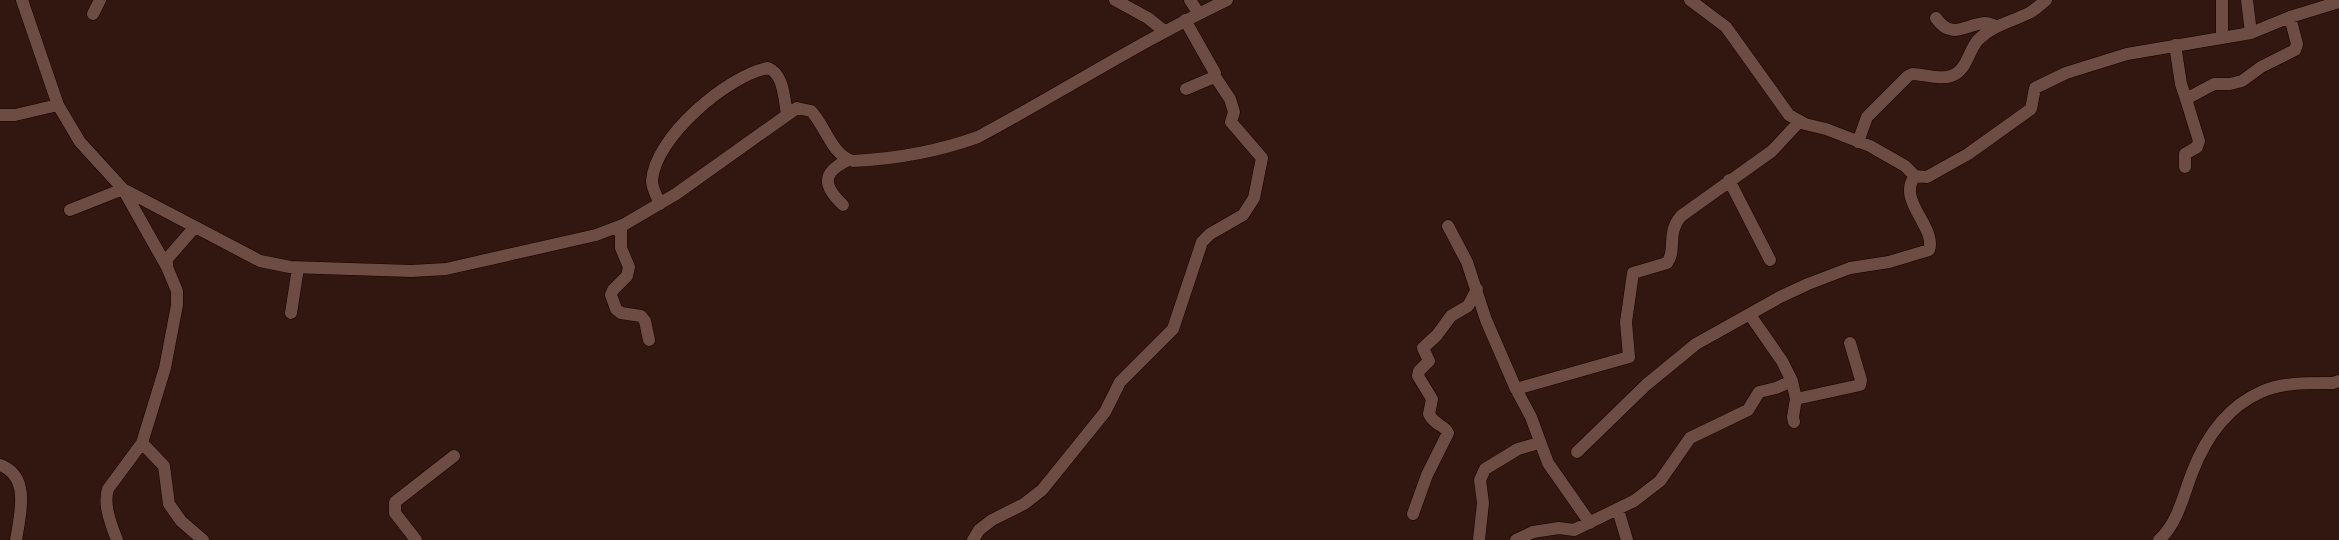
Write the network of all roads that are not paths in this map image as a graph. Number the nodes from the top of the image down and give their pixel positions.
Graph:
1 (22, 0) edge
2 (100, 0) edge
3 (1116, 0) edge
4 (1190, 0) edge
5 (1227, 0) edge
6 (1690, 0) edge
7 (2046, 0) edge
8 (2222, 0) edge
9 (2247, 0) edge
10 (2339, 2) edge
11 (93, 14) dead end
12 (1199, 14) junction
13 (2290, 17) junction
14 (1936, 18) dead end
15 (1184, 20) junction
16 (1996, 27) junction
17 (1164, 31) junction
18 (2251, 33) junction
19 (2222, 38) junction
20 (2175, 45) junction
21 (1214, 75) junction
22 (1186, 89) dead end
23 (2186, 99) junction
24 (58, 105) junction
25 (787, 114) junction
26 (0, 116) edge
27 (1800, 121) junction
28 (1858, 142) junction
29 (848, 160) junction
30 (2185, 167) dead end
31 (1915, 176) junction
32 (1729, 180) junction
33 (123, 189) junction
34 (660, 204) junction
35 (843, 205) dead end
36 (70, 210) dead end
37 (621, 226) junction
38 (1448, 226) dead end
39 (194, 228) junction
40 (1770, 260) dead end
41 (167, 266) junction
42 (298, 268) junction
43 (1477, 289) junction
44 (291, 312) dead end
45 (1750, 315) junction
46 (650, 340) dead end
47 (1850, 343) dead end
48 (1792, 381) junction
49 (2339, 381) edge
50 (1516, 389) junction
51 (1796, 400) junction
52 (1794, 422) dead end
53 (142, 443) junction
54 (1539, 443) junction
55 (1577, 452) dead end
56 (454, 456) dead end
57 (0, 465) edge
58 (1618, 510) junction
59 (1413, 514) dead end
60 (1590, 523) junction
61 (114, 539) edge
62 (16, 540) edge
63 (203, 540) edge
64 (416, 540) edge
65 (973, 540) edge
66 (1479, 540) edge
67 (1516, 540) edge
68 (1627, 540) edge
69 (2159, 540) edge

1 - 24 street
2 - 11 street
3 - 17 street
4 - 12 street
5 - 12 street
6 - 27 street
7 - 16 street
8 - 19 street
9 - 18 street
10 - 13 street
12 - 15 street
13 - 18 street
13 - 23 street
14 - 16 street
15 - 17 street
15 - 21 street
16 - 28 street
17 - 29 street
18 - 19 street
19 - 20 street
20 - 23 street
20 - 31 street
21 - 22 street
21 - 65 street
23 - 30 street
24 - 26 street
24 - 33 street
25 - 29 street
25 - 34 street
25 - 34 street
27 - 28 street
27 - 32 street
28 - 31 street
29 - 35 street
31 - 45 street
32 - 40 street
32 - 50 street
33 - 36 street
33 - 39 street
33 - 41 street
34 - 37 street
37 - 42 street
37 - 46 street
38 - 43 street
39 - 41 street
39 - 42 street
41 - 53 street
42 - 44 street
43 - 50 street
43 - 59 street
45 - 48 street
45 - 55 street
47 - 51 street
48 - 51 street
48 - 58 street
49 - 69 street
50 - 54 street
51 - 52 street
53 - 61 street
53 - 63 street
54 - 60 street
54 - 66 street
56 - 64 street
57 - 62 street
58 - 60 street
58 - 68 street
60 - 67 street

